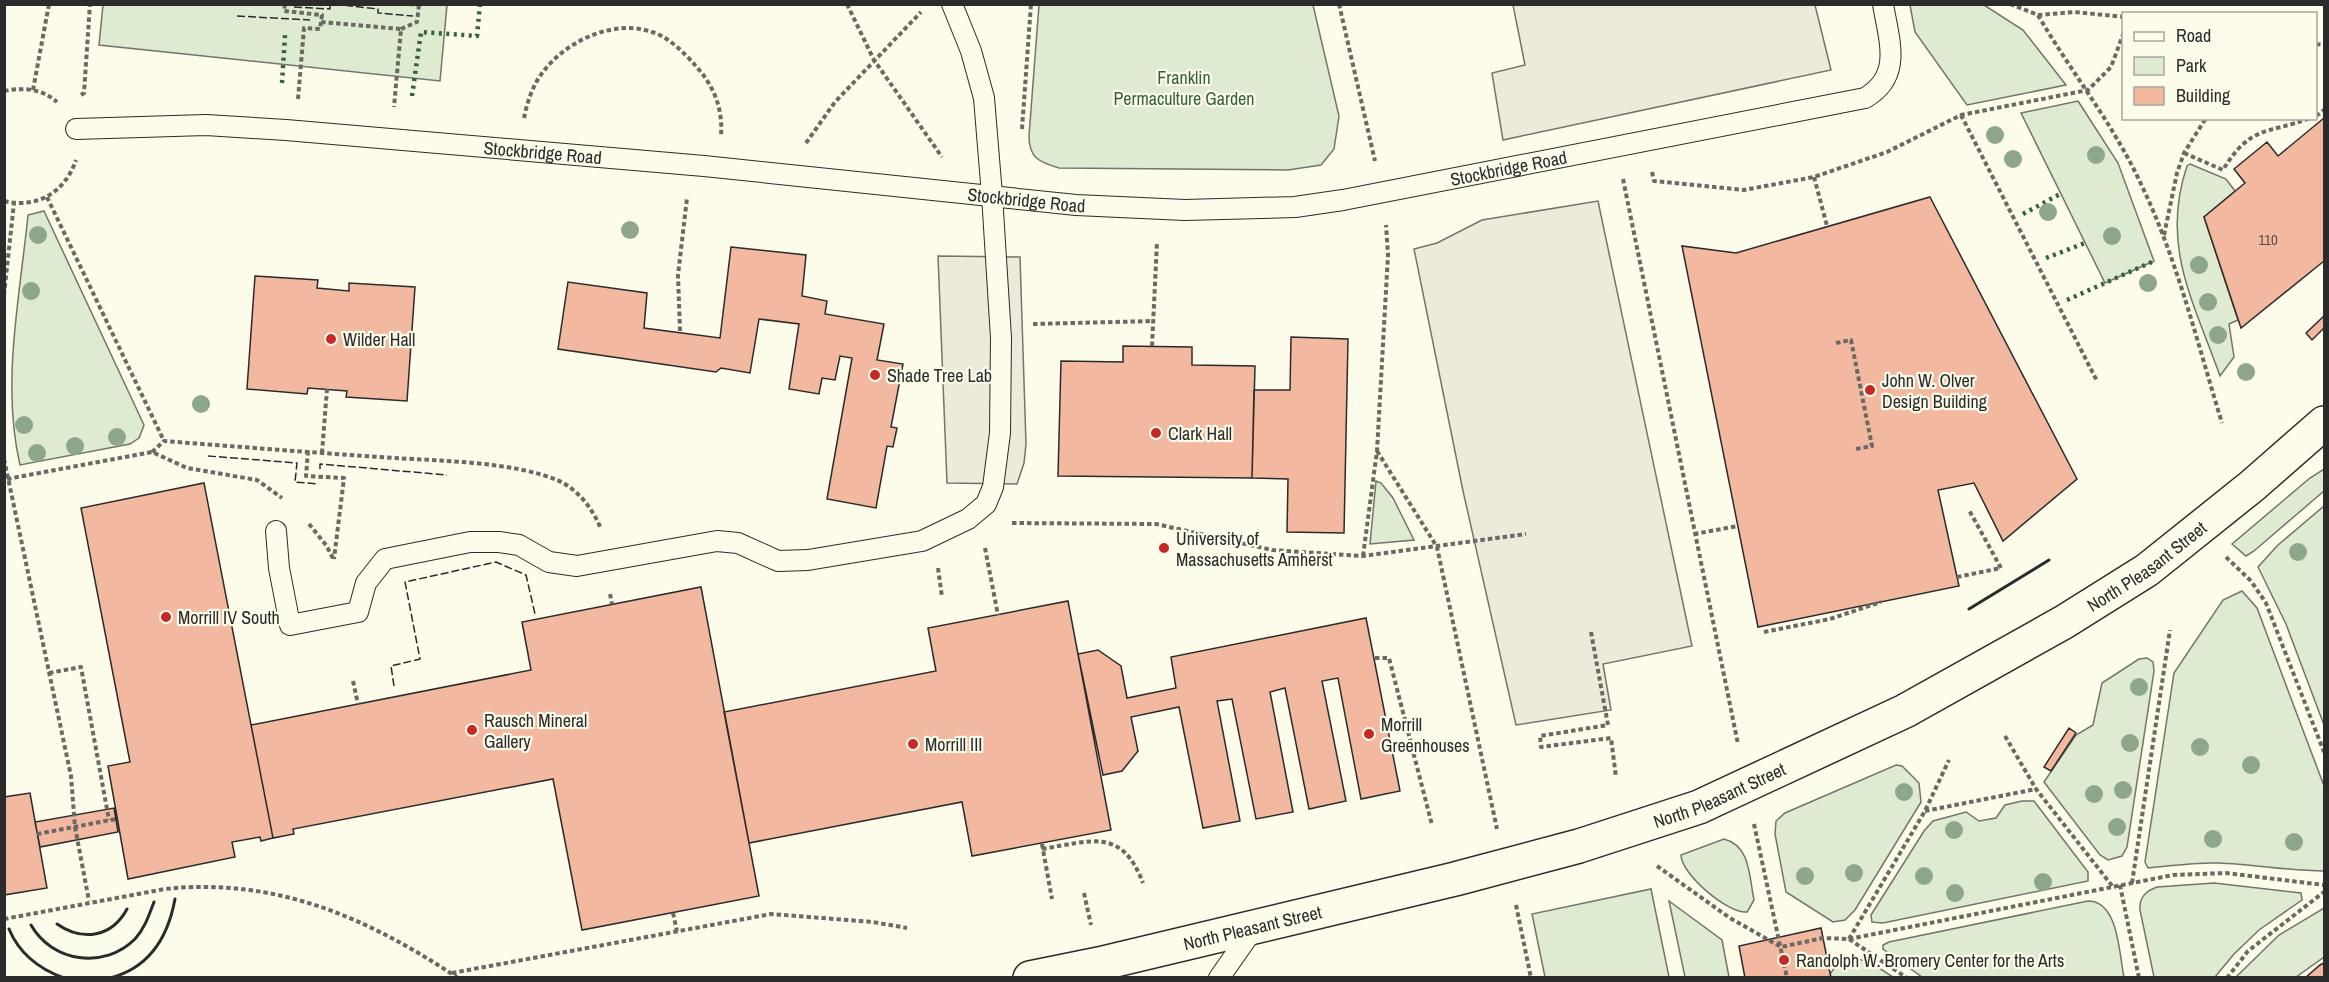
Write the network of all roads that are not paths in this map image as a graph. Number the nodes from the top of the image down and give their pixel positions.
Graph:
1 (952, 4) edge
2 (1883, 4) edge
3 (76, 129) dead end
4 (992, 195) junction
5 (2325, 423) edge
6 (276, 531) dead end
7 (1254, 928) junction
8 (1100, 971) edge
9 (1030, 978) edge
10 (1219, 978) edge

1 - 4 lane
2 - 4 lane, Stockbridge Road
3 - 4 lane, Stockbridge Road
4 - 6 lane
5 - 7 main road, North Pleasant Street
7 - 8 main road, North Pleasant Street
7 - 10 lane
8 - 9 main road, North Pleasant Street

